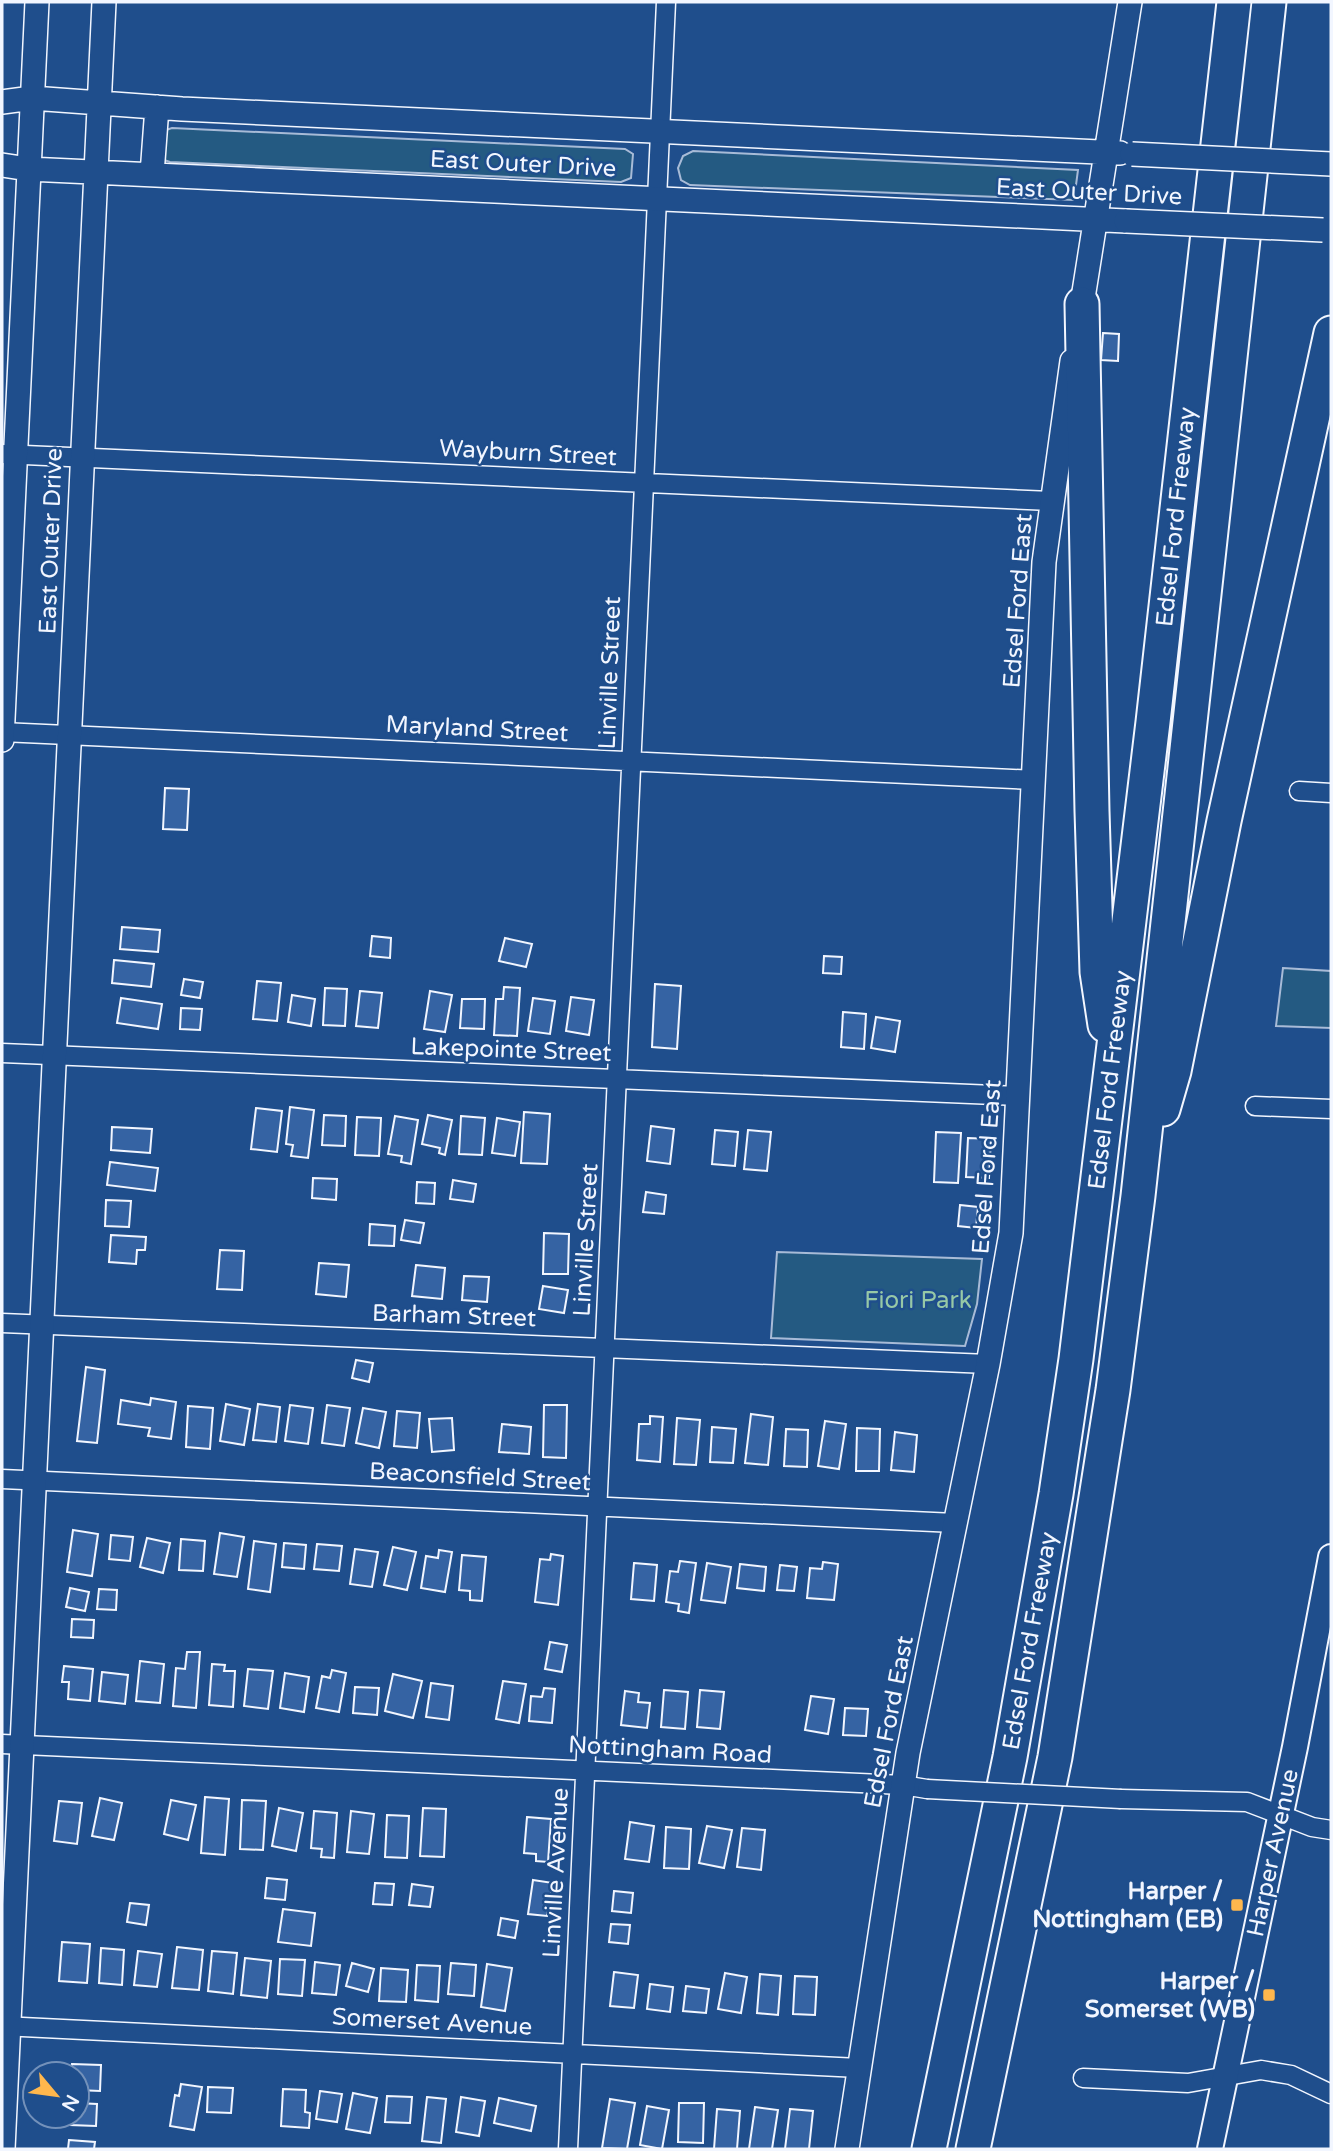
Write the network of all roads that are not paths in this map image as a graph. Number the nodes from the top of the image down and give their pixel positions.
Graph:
1 (37, 2) edge
2 (104, 2) edge
3 (666, 2) edge
4 (1130, 2) edge
5 (1234, 2) edge
6 (1269, 2) edge
7 (32, 98) junction
8 (2, 102) edge
9 (99, 103) junction
10 (157, 107) junction
11 (659, 130) junction
12 (1107, 151) junction
13 (1331, 164) edge
14 (2, 165) edge
15 (28, 169) junction
16 (95, 172) junction
17 (152, 174) junction
18 (656, 197) junction
19 (1096, 219) junction
20 (1327, 230) edge
21 (1082, 304) junction
22 (1331, 333) edge
23 (8, 454) edge
24 (80, 457) junction
25 (643, 483) junction
26 (1051, 502) junction
27 (2, 732) edge
28 (69, 736) junction
29 (2, 740) edge
30 (631, 761) junction
31 (1035, 780) junction
32 (1299, 791) dead end
33 (1331, 793) edge
34 (2, 1053) edge
35 (55, 1055) junction
36 (1112, 1065) junction
37 (618, 1079) junction
38 (1019, 1096) junction
39 (1255, 1106) dead end
40 (1331, 1109) edge
41 (1138, 1196) junction
42 (2, 1323) edge
43 (42, 1324) junction
44 (605, 1347) junction
45 (988, 1364) junction
46 (2, 1479) edge
47 (35, 1481) junction
48 (598, 1507) junction
49 (955, 1523) junction
50 (1331, 1557) edge
51 (12, 1744) edge
52 (585, 1771) junction
53 (902, 1786) junction
54 (1281, 1813) junction
55 (1331, 1830) edge
56 (5, 2026) edge
57 (572, 2053) junction
58 (859, 2068) junction
59 (1226, 2074) junction
60 (1083, 2078) dead end
61 (1331, 2094) edge
62 (4, 2149) edge
63 (568, 2149) edge
64 (847, 2149) edge
65 (929, 2149) edge
66 (974, 2149) edge
67 (1210, 2149) edge

1 - 7 street
2 - 9 street
3 - 11 street, Linville Street
4 - 12 street, Edsel Ford East
5 - 36 highway, Edsel Ford Freeway
6 - 41 highway, Edsel Ford Freeway
7 - 8 street
7 - 9 street, East Outer Drive
7 - 15 street, East Outer Drive
9 - 10 street, East Outer Drive
9 - 16 street
10 - 11 street, East Outer Drive
10 - 17 street
11 - 12 street, East Outer Drive
11 - 18 street, Linville Street
12 - 13 street, East Outer Drive, bridge
12 - 19 street, Edsel Ford East
14 - 15 street
15 - 16 street
15 - 23 street, East Outer Drive
16 - 17 street, East Outer Drive
16 - 24 street, East Outer Drive
17 - 18 street, East Outer Drive
18 - 19 street, East Outer Drive
18 - 25 street, Linville Street
19 - 20 street, East Outer Drive, bridge
19 - 21 street, Edsel Ford East
21 - 26 street, Edsel Ford East
21 - 36 highway
22 - 41 highway
23 - 24 street, Wayburn Street
23 - 27 street, East Outer Drive
24 - 25 street, Wayburn Street
24 - 28 street, East Outer Drive
25 - 26 street, Wayburn Street
25 - 30 street, Linville Street
26 - 31 street, Edsel Ford East
27 - 28 street, Maryland Street
27 - 29 street, East Outer Drive
28 - 30 street, Maryland Street
28 - 35 street, East Outer Drive
30 - 31 street, Maryland Street
30 - 37 street, Linville Street
31 - 38 street, Edsel Ford East
32 - 33 street
34 - 35 street, Lakepointe Street
35 - 37 street, Lakepointe Street
35 - 43 street, East Outer Drive
36 - 65 highway, Edsel Ford Freeway
37 - 38 street, Lakepointe Street
37 - 44 street, Linville Street
38 - 45 street, Edsel Ford East
39 - 40 street
41 - 66 highway, Edsel Ford Freeway
42 - 43 street, Barham Street
43 - 44 street, Barham Street
43 - 47 street, East Outer Drive
44 - 45 street, Barham Street
44 - 48 street, Linville Avenue
45 - 49 street, Edsel Ford East
46 - 47 street, Beaconsfield Street
47 - 48 street, Beaconsfield Street
47 - 51 street, East Outer Drive
48 - 49 street, Beaconsfield Street
48 - 52 street, Linville Avenue
49 - 53 street, Edsel Ford East
50 - 54 main road, Harper Avenue
51 - 52 street, Nottingham Road
51 - 56 street, East Outer Drive
52 - 53 street, Nottingham Road
52 - 57 street, Linville Avenue
53 - 54 street, Nottingham Road, bridge
53 - 58 street, Edsel Ford East
54 - 55 street, Nottingham Road
54 - 59 main road, Harper Avenue
56 - 57 street, Somerset Avenue
56 - 62 street, East Outer Drive
57 - 58 street, Somerset Avenue
57 - 63 street, Linville Avenue
58 - 64 street, Edsel Ford East
59 - 60 street
59 - 61 street
59 - 67 main road, Harper Avenue

